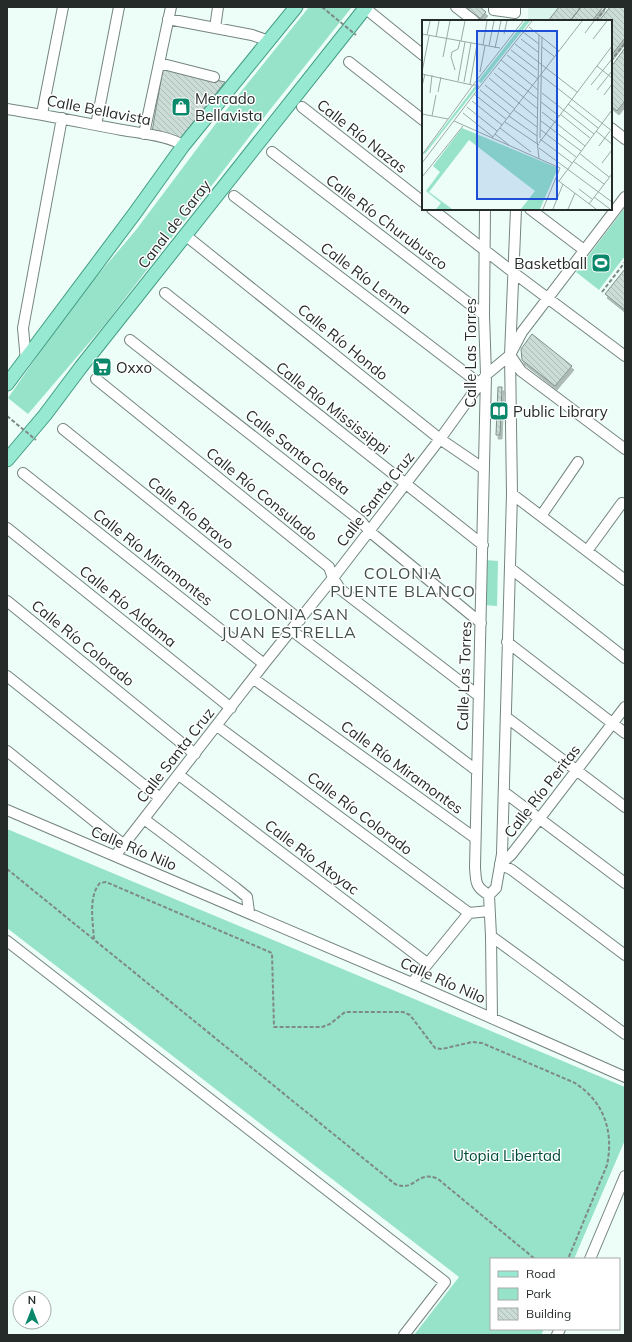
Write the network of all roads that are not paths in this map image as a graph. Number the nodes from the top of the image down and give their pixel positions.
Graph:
1 (63, 7) edge
2 (119, 7) edge
3 (170, 7) edge
4 (218, 7) edge
5 (296, 7) edge
6 (456, 7) edge
7 (494, 7) edge
8 (515, 7) edge
9 (366, 8) edge
10 (168, 19) junction
11 (473, 20) edge
12 (215, 28) junction
13 (269, 41) junction
14 (422, 53) edge
15 (349, 62) dead end
16 (159, 63) junction
17 (214, 76) dead end
18 (302, 107) dead end
19 (7, 109) edge
20 (42, 114) junction
21 (62, 118) junction
22 (422, 119) edge
23 (96, 125) junction
24 (612, 129) edge
25 (144, 134) junction
26 (625, 139) edge
27 (181, 143) junction
28 (272, 152) dead end
29 (234, 196) dead end
30 (422, 201) edge
31 (620, 201) edge
32 (433, 210) edge
33 (485, 210) edge
34 (516, 210) edge
35 (531, 210) edge
36 (185, 235) junction
37 (485, 250) junction
38 (584, 250) junction
39 (514, 273) junction
40 (165, 294) dead end
41 (548, 298) junction
42 (484, 315) junction
43 (130, 340) dead end
44 (510, 355) junction
45 (625, 356) edge
46 (26, 361) junction
47 (486, 375) junction
48 (96, 379) dead end
49 (7, 384) edge
50 (480, 384) junction
51 (63, 429) dead end
52 (440, 439) junction
53 (625, 449) edge
54 (7, 460) edge
55 (578, 462) dead end
56 (484, 469) junction
57 (23, 473) dead end
58 (405, 484) junction
59 (512, 494) junction
60 (622, 503) dead end
61 (541, 516) junction
62 (7, 528) edge
63 (369, 531) junction
64 (483, 546) junction
65 (587, 551) junction
66 (510, 568) junction
67 (333, 578) junction
68 (625, 580) edge
69 (7, 601) edge
70 (300, 620) junction
71 (481, 623) junction
72 (292, 630) junction
73 (508, 642) junction
74 (625, 658) edge
75 (264, 664) junction
76 (7, 676) edge
77 (254, 678) junction
78 (478, 696) junction
79 (625, 707) edge
80 (231, 708) junction
81 (506, 717) junction
82 (613, 723) junction
83 (217, 726) junction
84 (625, 733) edge
85 (7, 751) edge
86 (195, 754) junction
87 (476, 770) junction
88 (578, 770) junction
89 (179, 775) junction
90 (504, 792) junction
91 (160, 798) junction
92 (625, 807) edge
93 (7, 810) edge
94 (540, 818) junction
95 (144, 819) junction
96 (475, 838) junction
97 (124, 845) junction
98 (115, 856) junction
99 (500, 864) junction
100 (625, 883) edge
101 (489, 895) junction
102 (489, 911) junction
103 (249, 912) junction
104 (469, 913) junction
105 (491, 936) junction
106 (7, 941) edge
107 (625, 955) edge
108 (427, 963) junction
109 (412, 983) junction
110 (492, 1018) junction
111 (625, 1034) edge
112 (625, 1077) edge
113 (624, 1179) edge
114 (590, 1258) edge
115 (404, 1335) edge

1 - 20 street
2 - 23 street
3 - 10 street
4 - 12 street
5 - 13 main road
6 - 11 street
7 - 8 street
9 - 14 street
9 - 36 main road, Canal de Garay
10 - 12 street
10 - 16 street
12 - 13 street
13 - 27 main road
15 - 22 street
16 - 17 street
16 - 25 street
18 - 30 street, Calle Río Nazas
19 - 20 street, Calle Bellavista
20 - 21 street, Calle Bellavista
21 - 23 street, Calle Bellavista
21 - 46 street
23 - 25 street, Calle Bellavista
24 - 26 street
25 - 27 street, Calle Bellavista
27 - 46 main road
28 - 42 street, Calle Río Churubusco
29 - 50 street, Calle Río Lerma
31 - 38 street, Calle Santa Cruz
32 - 37 street
33 - 37 street, Calle Las Torres
34 - 39 street
35 - 38 street
36 - 52 street, Calle Río Hondo
36 - 54 main road, Canal de Garay
37 - 39 street
37 - 42 street, Calle Las Torres
38 - 41 street, Calle Santa Cruz
39 - 41 street
39 - 44 street
40 - 58 street, Calle Río Mississippi
41 - 44 street, Calle Santa Cruz
41 - 45 street
42 - 47 street, Calle Las Torres
43 - 63 street, Calle Santa Coleta
44 - 47 street, Calle Santa Cruz
44 - 53 street
44 - 59 street
46 - 49 main road
47 - 50 street, Calle Santa Cruz
47 - 56 street, Calle Las Torres
48 - 67 street, Calle Río Consulado
50 - 52 street, Calle Santa Cruz
51 - 70 street, Calle Río Bravo
52 - 56 street, Calle Río Hondo
52 - 58 street, Calle Santa Cruz
55 - 61 street
56 - 64 street, Calle Las Torres
57 - 75 street, Calle Río Miramontes
58 - 63 street, Calle Santa Cruz
58 - 64 street, Calle Río Mississippi
59 - 61 street
59 - 66 street
60 - 65 street
61 - 65 street
62 - 80 street, Calle Río Aldama
63 - 67 street, Calle Santa Cruz
63 - 71 street, Calle Santa Coleta
64 - 71 street, Calle Las Torres
65 - 68 street
66 - 73 street
66 - 74 street
67 - 70 street, Calle Santa Cruz
67 - 78 street, Calle Río Consulado
69 - 86 street, Calle Río Colorado
70 - 72 street, Calle Santa Cruz
71 - 78 street, Calle Las Torres
72 - 75 street, Calle Santa Cruz
72 - 87 street
73 - 81 street
73 - 82 street
75 - 77 street, Calle Santa Cruz
76 - 91 street
77 - 80 street, Calle Santa Cruz
77 - 96 street, Calle Río Miramontes
78 - 87 street, Calle Las Torres
79 - 82 street, Calle Río Peritas
80 - 83 street, Calle Santa Cruz
81 - 88 street
81 - 90 street
82 - 84 street
82 - 88 street, Calle Río Peritas
83 - 86 street, Calle Santa Cruz
83 - 104 street, Calle Río Colorado
85 - 97 street
86 - 89 street, Calle Santa Cruz
87 - 96 street, Calle Las Torres
88 - 92 street
88 - 94 street, Calle Río Peritas
89 - 91 street, Calle Santa Cruz
89 - 108 street, Calle Río Atoyac
90 - 94 street
90 - 99 street
91 - 95 street, Calle Santa Cruz
93 - 98 street, Calle Río Nilo
94 - 99 street, Calle Río Peritas
94 - 100 street
95 - 97 street, Calle Santa Cruz
95 - 103 street, Calle Río Nilo
96 - 101 street, Calle Las Torres
97 - 98 street, Calle Santa Cruz
98 - 103 street, Calle Río Nilo
99 - 101 street
99 - 107 street
101 - 102 street
102 - 104 street
102 - 105 street
103 - 109 street, Calle Río Nilo
104 - 108 street
105 - 110 street
105 - 111 street
106 - 115 street
108 - 109 street
109 - 110 street, Calle Río Nilo
110 - 112 street, Calle Río Nilo
113 - 114 street

